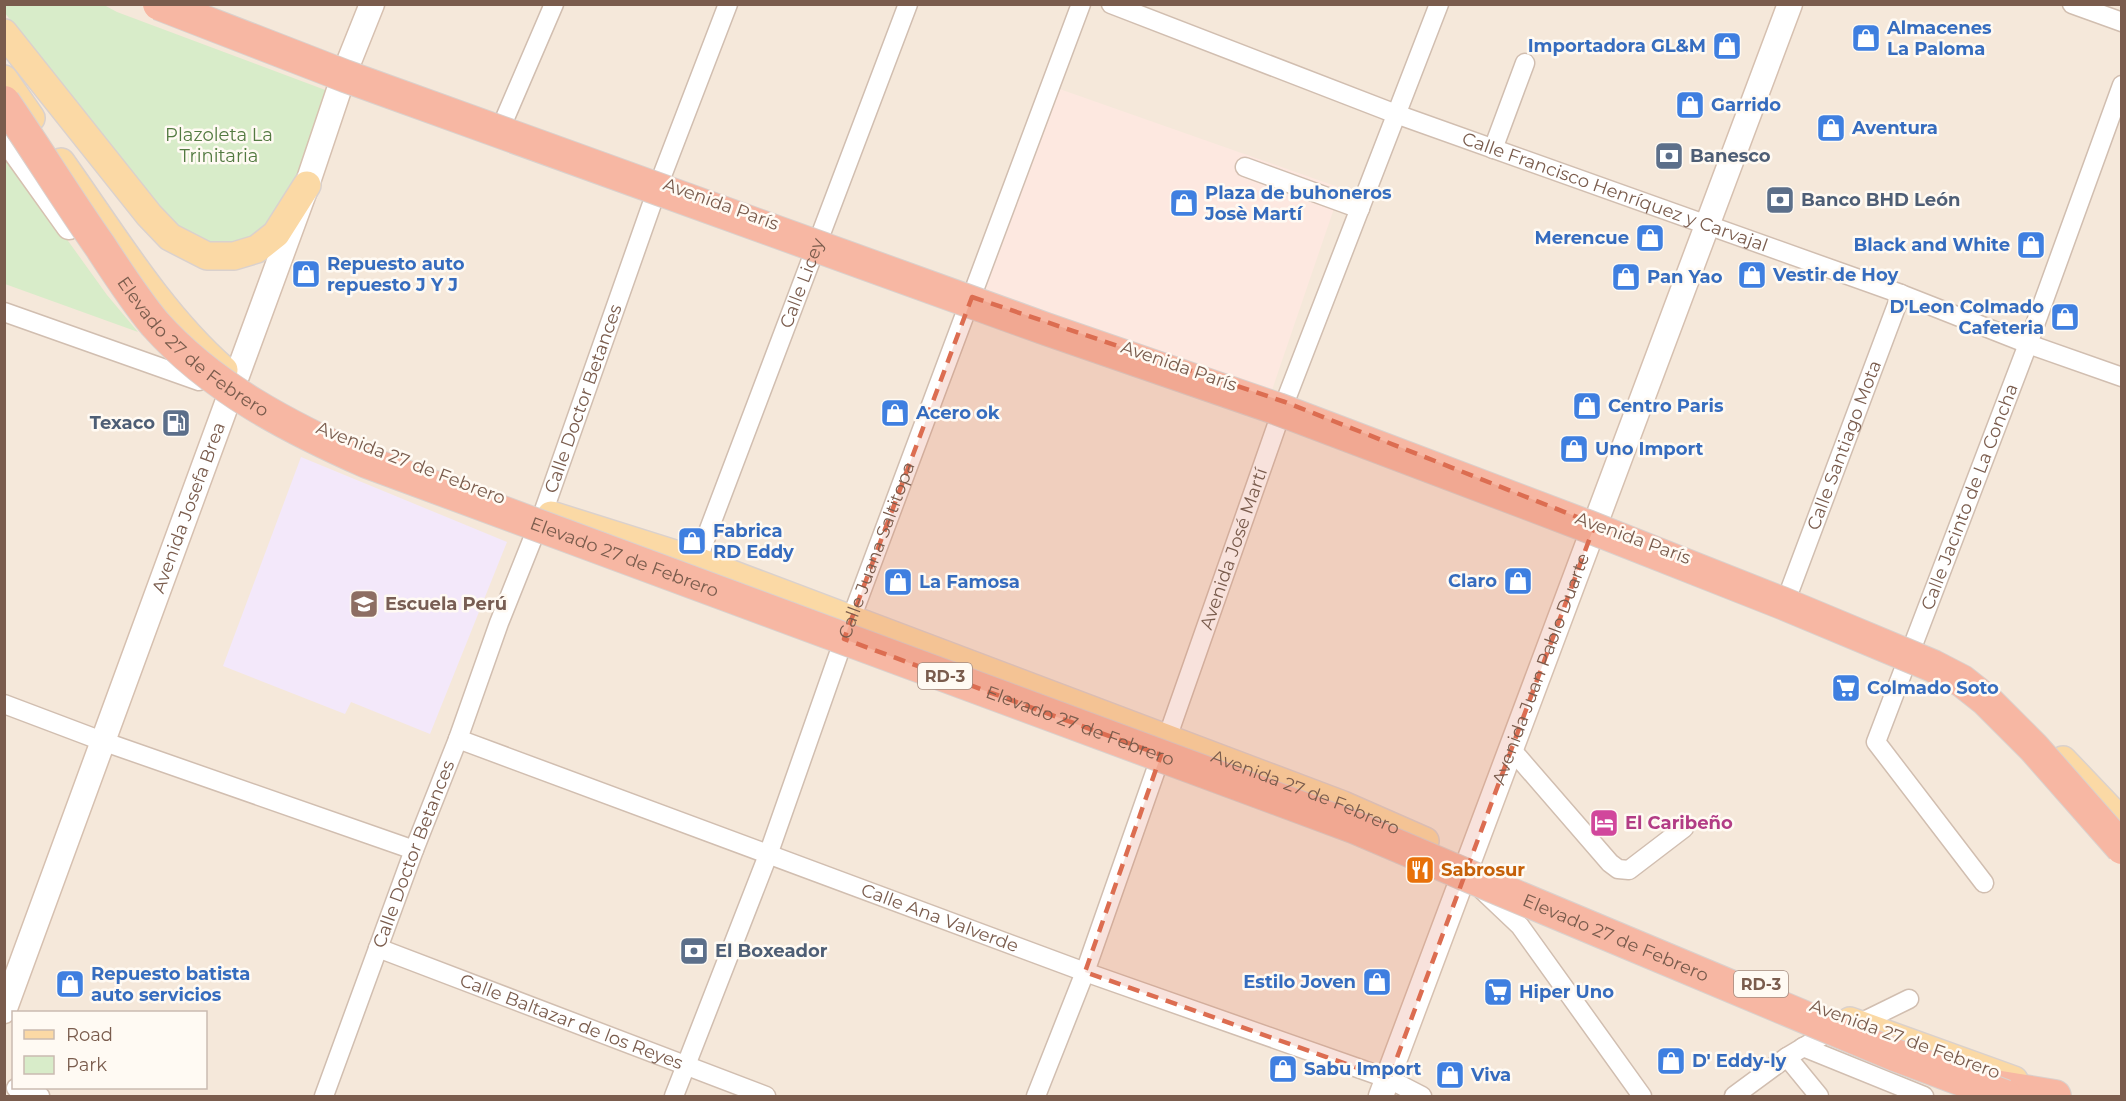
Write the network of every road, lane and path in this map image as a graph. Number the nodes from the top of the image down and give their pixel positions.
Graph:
1 (159, 4) edge
2 (180, 4) edge
3 (372, 4) edge
4 (554, 4) edge
5 (728, 4) edge
6 (908, 4) edge
7 (1081, 4) edge
8 (1111, 4) edge
9 (1439, 4) edge
10 (1790, 4) edge
11 (2072, 4) edge
12 (2121, 22) edge
13 (4, 33) edge
14 (1525, 63) dead end
15 (346, 69) junction
16 (4, 80) edge
17 (2121, 85) edge
18 (4, 102) edge
19 (1396, 114) junction
20 (502, 125) junction
21 (4, 136) edge
22 (1493, 149) junction
23 (1245, 167) dead end
24 (660, 182) junction
25 (307, 185) junction
26 (1360, 209) junction
27 (1708, 226) junction
28 (820, 240) junction
29 (1901, 294) junction
30 (972, 297) junction
31 (4, 312) edge
32 (2028, 344) junction
33 (2121, 377) edge
34 (199, 381) junction
35 (231, 389) junction
36 (1285, 402) junction
37 (543, 513) junction
38 (1595, 524) junction
39 (697, 561) junction
40 (1788, 595) junction
41 (851, 619) junction
42 (1912, 646) junction
43 (4, 704) edge
44 (458, 739) junction
45 (1166, 740) junction
46 (102, 741) junction
47 (1512, 750) junction
48 (2118, 811) edge
49 (1684, 828) dead end
50 (2121, 848) edge
51 (414, 850) junction
52 (768, 855) junction
53 (1468, 867) junction
54 (1984, 883) dead end
55 (378, 948) junction
56 (1085, 972) junction
57 (1909, 999) dead end
58 (4, 1011) edge
59 (1858, 1024) junction
60 (1803, 1047) junction
61 (1787, 1057) junction
62 (685, 1066) junction
63 (1969, 1082) junction
64 (1385, 1088) edge
65 (21, 1089) edge
66 (40, 1096) edge
67 (324, 1096) edge
68 (674, 1096) edge
69 (766, 1096) edge
70 (1036, 1096) edge
71 (1422, 1096) edge
72 (1642, 1096) edge
73 (1734, 1096) edge
74 (1819, 1096) edge
75 (1924, 1096) edge
76 (2005, 1096) edge
77 (2055, 1096) edge

1 - 50 highway, bridge
2 - 15 main road, Avenida París
3 - 15 main road, Avenida Josefa Brea
4 - 20 street
5 - 24 street, Calle Doctor Betances
6 - 28 street, Calle Licey
7 - 30 street, Calle Juana Saltitopa
8 - 19 street, Calle Francisco Henríquez y Carvajal
9 - 19 street, Avenida José Martí
10 - 27 main road, Avenida Juan Pablo Duarte
11 - 12 street
13 - 25 main road
14 - 22 street
15 - 20 main road, Avenida París
15 - 25 main road, Avenida Josefa Brea
16 - 35 main road, Avenida 27 de Febrero
17 - 32 street, Calle Jacinto de La Concha
18 - 63 highway, Elevado 27 de Febrero / RD-3, bridge
19 - 22 street, Calle Francisco Henríquez y Carvajal
19 - 26 street, Avenida José Martí
20 - 24 main road, Avenida París
21 - 34 main road
22 - 27 street, Calle Francisco Henríquez y Carvajal
23 - 26 street
24 - 28 main road, Avenida París
24 - 37 street, Calle Doctor Betances
25 - 35 main road, Avenida Josefa Brea
26 - 36 street, Avenida José Martí
27 - 29 street, Calle Francisco Henríquez y Carvajal
27 - 38 main road, Avenida Juan Pablo Duarte
28 - 30 main road, Avenida París
28 - 39 street, Calle Licey
29 - 32 street, Calle Francisco Henríquez y Carvajal
29 - 40 street, Calle Santiago Mota
30 - 36 main road, Avenida París
30 - 41 street, Calle Juana Saltitopa
31 - 34 street
32 - 33 street, Calle Francisco Henríquez y Carvajal
32 - 42 street, Calle Jacinto de La Concha
34 - 35 main road
35 - 37 main road, Avenida 27 de Febrero / RD-3
35 - 46 main road, Avenida Josefa Brea
36 - 38 main road, Avenida París
36 - 45 street, Avenida José Martí
37 - 39 main road, Avenida 27 de Febrero / RD-3
37 - 44 street, Calle Doctor Betances
38 - 40 main road, Avenida París
38 - 47 main road, Avenida Juan Pablo Duarte
39 - 41 main road, Avenida 27 de Febrero / RD-3
40 - 42 main road, Avenida París
41 - 45 main road, Avenida 27 de Febrero / RD-3
41 - 52 street, Calle Juana Saltitopa
42 - 48 main road, Avenida París
42 - 54 street, Calle Jacinto de La Concha
43 - 46 street
44 - 51 street, Calle Doctor Betances
44 - 52 street, Calle Ana Valverde
45 - 53 main road, Avenida 27 de Febrero / RD-3
45 - 56 street, Avenida José Martí
46 - 51 street
46 - 58 main road, Avenida Josefa Brea
47 - 49 street
47 - 53 main road, Avenida Juan Pablo Duarte
51 - 55 street, Calle Doctor Betances
52 - 56 street, Calle Ana Valverde
52 - 62 street, Calle Juana Saltitopa
53 - 59 main road, Avenida 27 de Febrero / RD-3
53 - 64 main road, Avenida Juan Pablo Duarte
53 - 72 street
55 - 62 street, Calle Baltazar de los Reyes
55 - 67 street, Calle Doctor Betances
56 - 64 street, Calle Ana Valverde
56 - 70 street, Avenida José Martí
57 - 59 street
59 - 60 street
59 - 77 main road, Avenida 27 de Febrero / RD-3
60 - 61 street
60 - 75 street
61 - 73 street
61 - 74 street
62 - 68 street, Calle Juana Saltitopa
62 - 69 street, Calle Baltazar de los Reyes
63 - 76 highway, Elevado 27 de Febrero / RD-3, bridge
63 - 77 highway, bridge
64 - 71 street, Calle Ana Valverde
65 - 66 street

